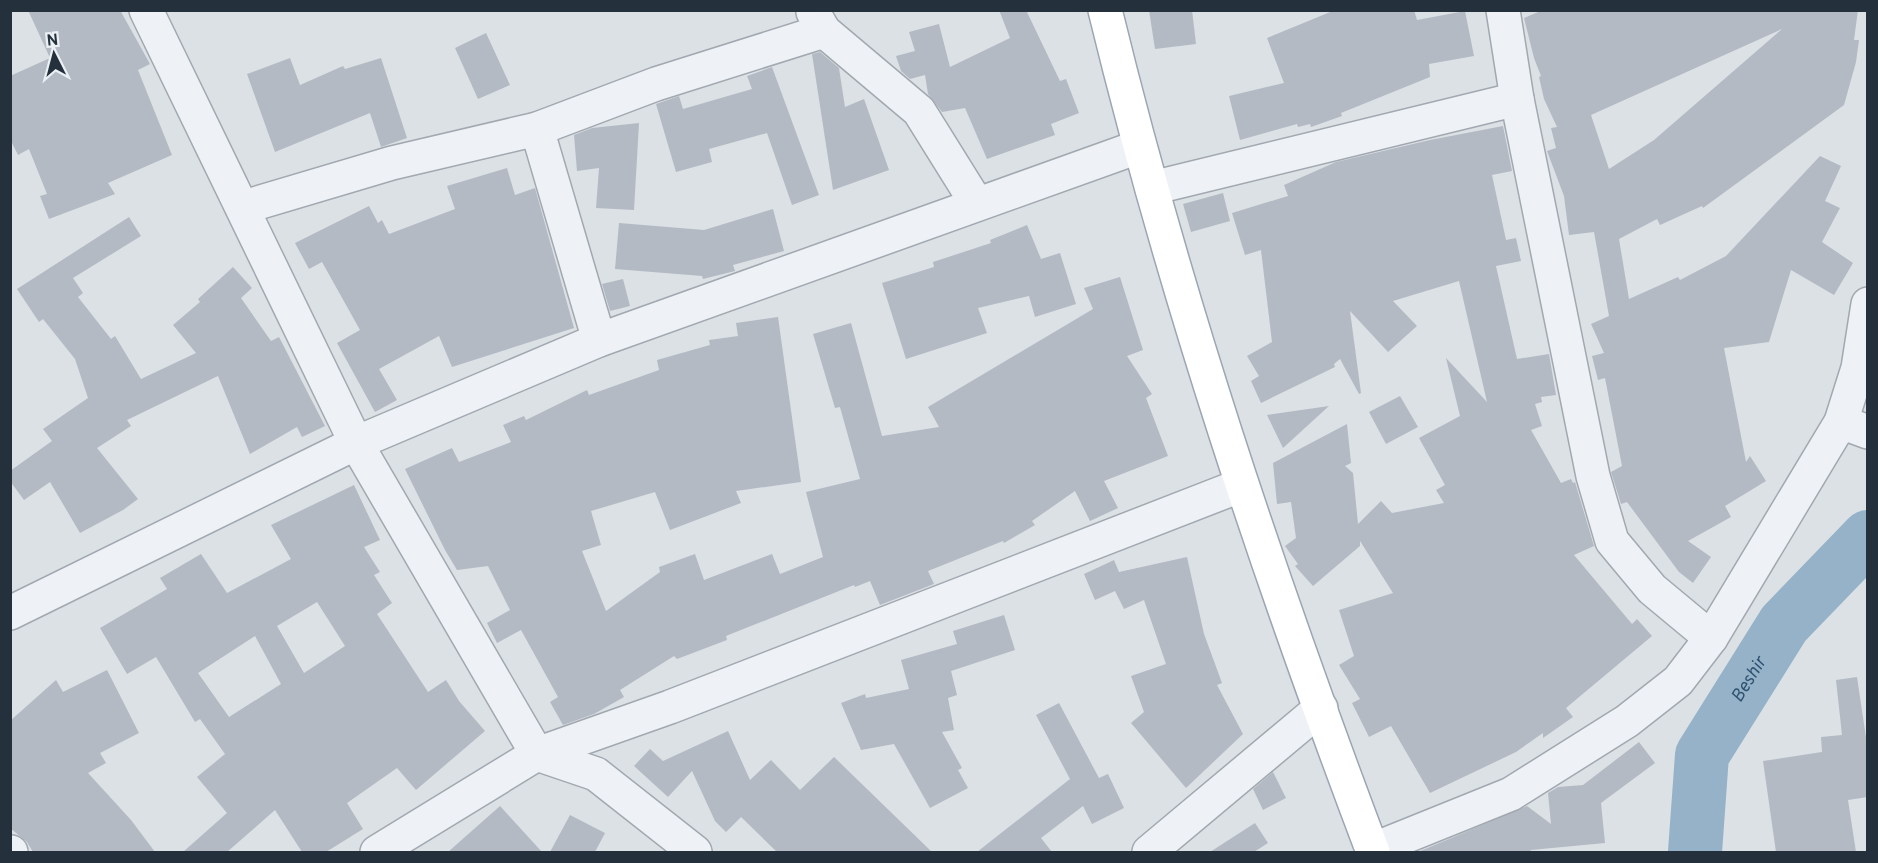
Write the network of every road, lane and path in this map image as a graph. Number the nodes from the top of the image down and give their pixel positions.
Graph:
1 (146, 10) edge
2 (1105, 10) edge
3 (1503, 10) edge
4 (818, 21) edge
5 (1517, 99) junction
6 (537, 129) junction
7 (1138, 147) junction
8 (1152, 188) junction
9 (977, 204) junction
10 (244, 207) junction
11 (1868, 304) edge
12 (599, 340) junction
13 (1854, 427) edge
14 (356, 443) junction
15 (1242, 485) junction
16 (10, 613) edge
17 (1711, 638) junction
18 (1321, 708) junction
19 (537, 754) junction
20 (1372, 851) edge
21 (377, 852) edge
22 (695, 852) edge
23 (1149, 852) edge

1 - 10 street
2 - 7 main road
3 - 5 street
4 - 6 street
4 - 9 street
5 - 8 street
5 - 17 street
6 - 10 street
6 - 12 street
7 - 8 main road
7 - 9 street
8 - 15 main road
9 - 12 street
10 - 14 street
11 - 13 street
12 - 14 street
13 - 17 street
14 - 16 street
14 - 19 street
15 - 18 main road
15 - 19 street
17 - 20 street
18 - 20 main road
18 - 23 street
19 - 21 street
19 - 22 street

